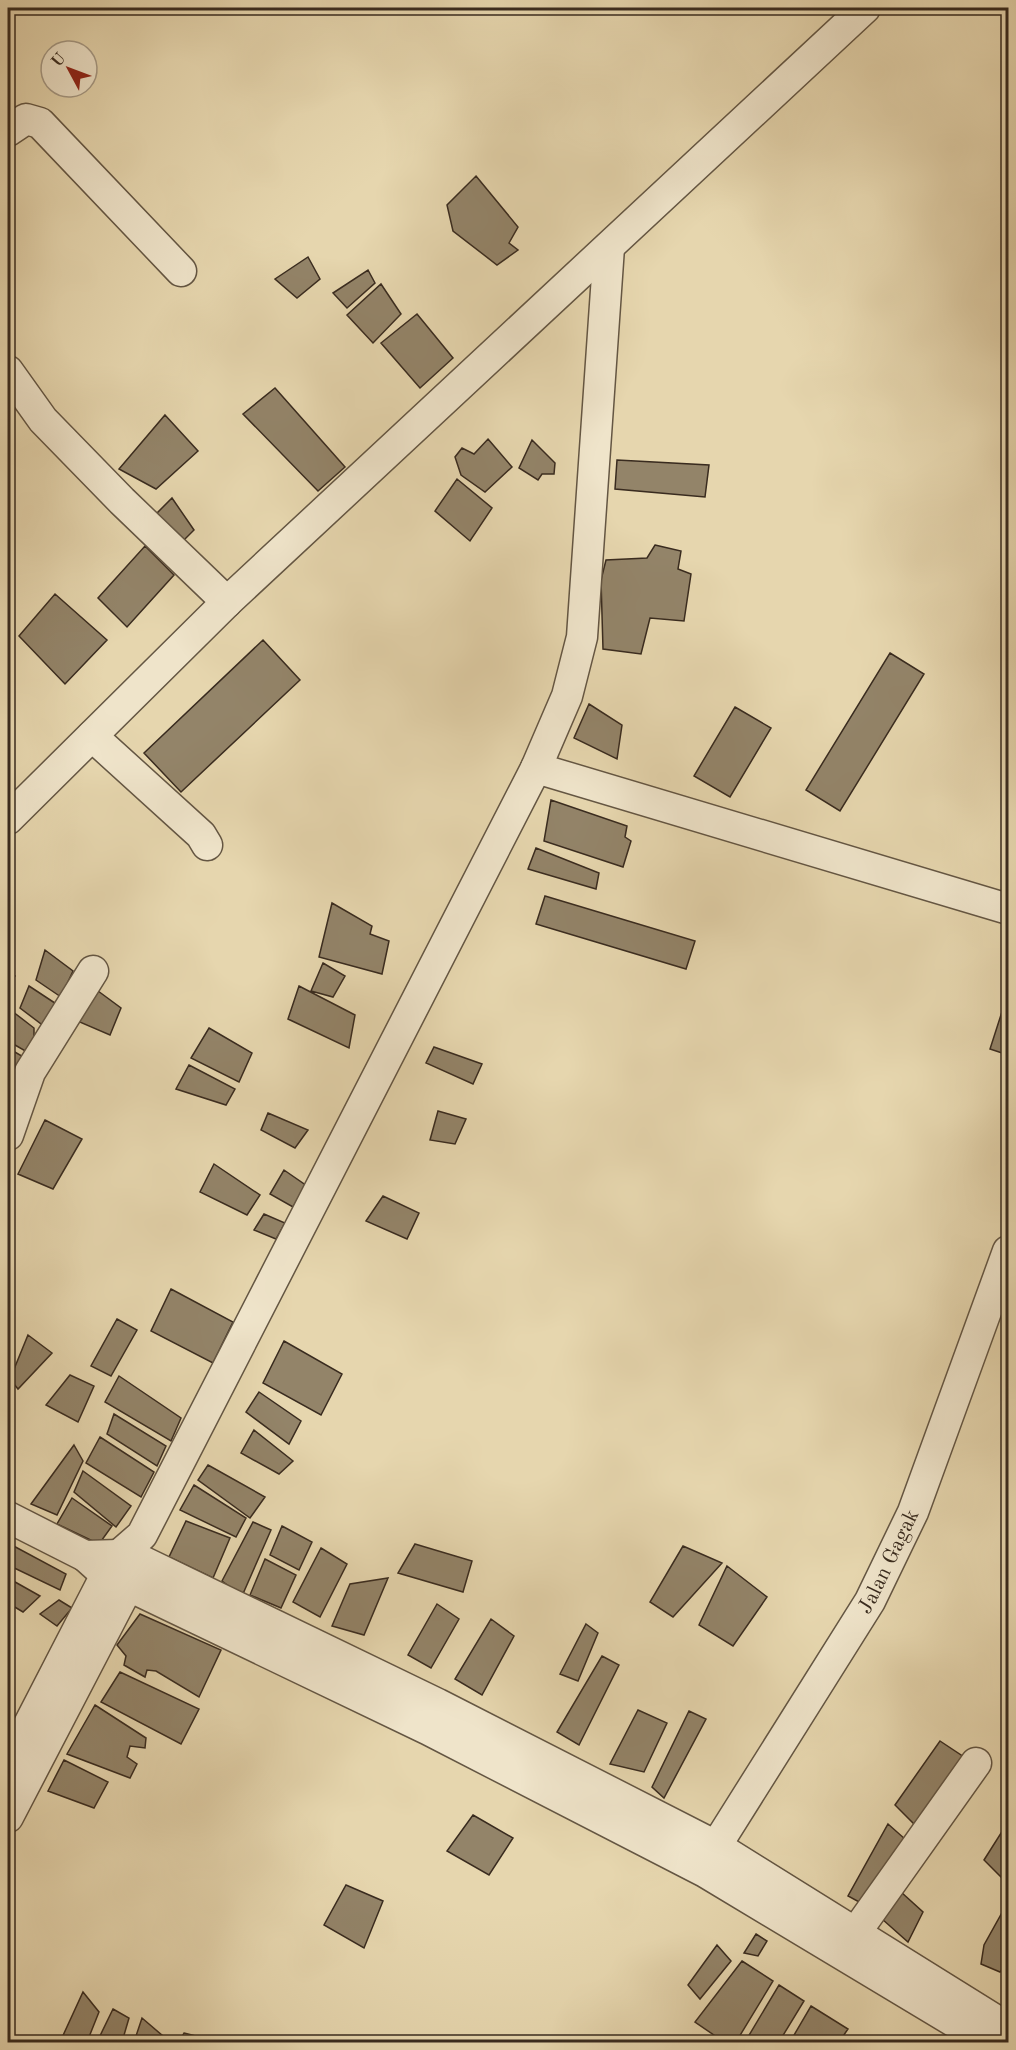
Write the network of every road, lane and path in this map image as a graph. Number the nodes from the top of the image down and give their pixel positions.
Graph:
1 (866, 8) edge
2 (8, 131) edge
3 (609, 247) junction
4 (181, 271) dead end
5 (8, 371) edge
6 (227, 602) junction
7 (92, 736) junction
8 (536, 768) junction
9 (8, 819) edge
10 (207, 845) dead end
11 (1008, 909) edge
12 (93, 971) dead end
13 (8, 1135) edge
14 (1008, 1251) edge
15 (8, 1517) edge
16 (120, 1561) junction
17 (976, 1764) dead end
18 (8, 1766) edge
19 (8, 1817) edge
20 (716, 1846) junction
21 (856, 1932) junction
22 (1008, 2028) edge
23 (987, 2043) edge

1 - 3 street
2 - 4 street
3 - 6 street
3 - 8 street
5 - 6 street
6 - 7 street
7 - 9 street
7 - 10 street
8 - 11 street
8 - 16 street
12 - 13 street
14 - 20 street, Jalan Gagak
15 - 16 street
16 - 18 street
16 - 19 street
16 - 20 street
16 - 23 street
17 - 21 street
20 - 21 street
21 - 22 street

